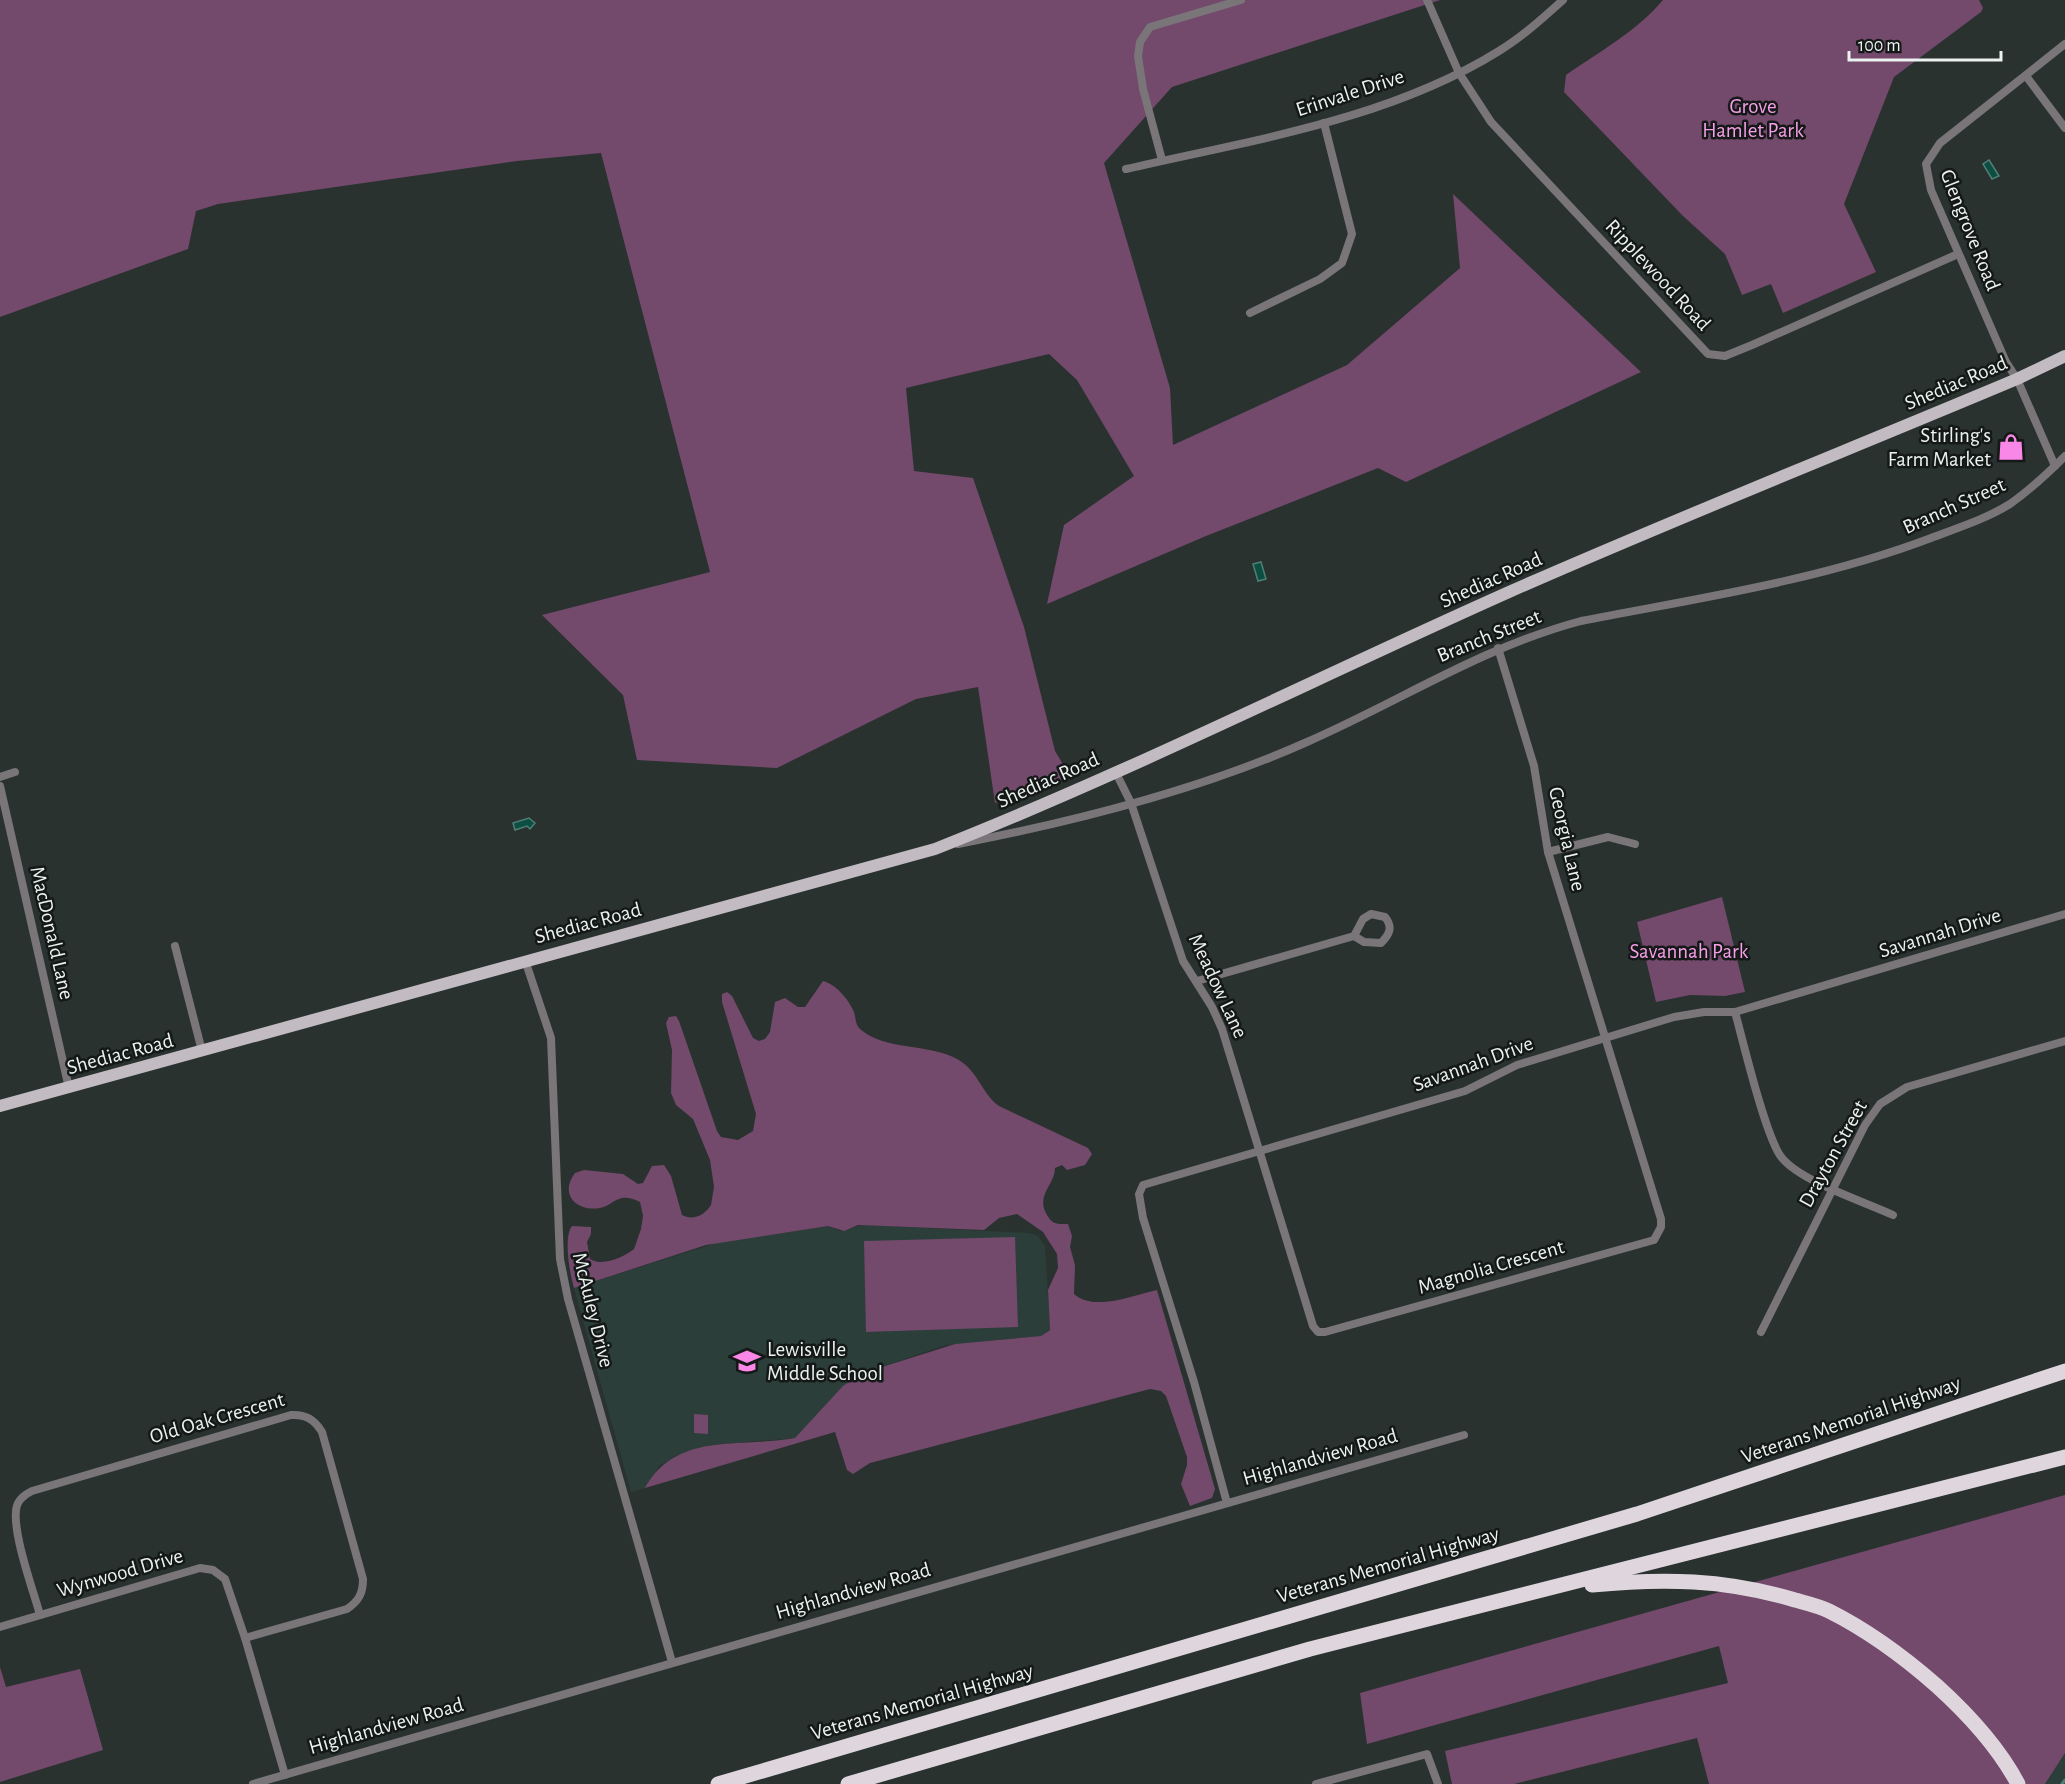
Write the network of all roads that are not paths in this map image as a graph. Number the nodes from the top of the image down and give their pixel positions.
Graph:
1 (1241, 0) edge
2 (1427, 0) edge
3 (1563, 0) edge
4 (2065, 44) edge
5 (1459, 73) junction
6 (2026, 76) junction
7 (1324, 123) junction
8 (2065, 128) edge
9 (1162, 160) junction
10 (1126, 169) dead end
11 (1958, 254) junction
12 (1250, 313) dead end
13 (2065, 356) edge
14 (2018, 379) junction
15 (2065, 456) edge
16 (2055, 466) junction
17 (1498, 648) junction
18 (1115, 771) junction
19 (15, 772) dead end
20 (0, 777) edge
21 (0, 786) edge
22 (1131, 803) junction
23 (1635, 844) dead end
24 (935, 849) junction
25 (1548, 852) junction
26 (2065, 914) edge
27 (1354, 936) junction
28 (175, 946) dead end
29 (525, 960) junction
30 (1197, 981) junction
31 (1735, 1012) junction
32 (1604, 1038) junction
33 (2065, 1041) edge
34 (202, 1051) junction
35 (69, 1088) junction
36 (0, 1106) edge
37 (1258, 1150) junction
38 (1833, 1188) junction
39 (1893, 1215) dead end
40 (1761, 1332) dead end
41 (2065, 1371) edge
42 (1464, 1435) dead end
43 (2065, 1457) edge
44 (1227, 1503) junction
45 (1544, 1590) junction
46 (40, 1615) junction
47 (0, 1627) edge
48 (245, 1638) junction
49 (672, 1662) junction
50 (285, 1775) junction
51 (253, 1784) edge
52 (718, 1784) edge
53 (848, 1784) edge
54 (1316, 1784) edge
55 (1438, 1784) edge
56 (2018, 1784) edge

1 - 9 street
2 - 5 street, Ripplewood Road
3 - 5 street, Erinvale Drive
4 - 6 street, Glengrove Road
5 - 7 street, Erinvale Drive
5 - 11 street, Ripplewood Road
6 - 8 street
6 - 11 street, Glengrove Road
7 - 9 street, Erinvale Drive
7 - 12 street
9 - 10 street, Erinvale Drive
11 - 14 street, Glengrove Road
13 - 14 main road, Shediac Road
14 - 16 street
14 - 18 main road, Shediac Road
15 - 16 street, Branch Street
16 - 17 street, Branch Street
17 - 22 street, Branch Street
17 - 25 street, Georgia Lane
18 - 22 street, Meadow Lane
18 - 24 main road, Shediac Road
19 - 20 street
21 - 35 street, MacDonald Lane
22 - 24 street, Branch Street
22 - 30 street, Meadow Lane
23 - 25 street
24 - 29 main road, Shediac Road
25 - 32 street, Georgia Lane
26 - 31 street, Savannah Drive
27 - 27 street
27 - 30 street
28 - 34 street
29 - 34 main road, Shediac Road
29 - 49 street, McAuley Drive
30 - 37 street, Meadow Lane
31 - 32 street, Savannah Drive
31 - 38 street
32 - 37 street, Savannah Drive
32 - 37 street, Magnolia Crescent
33 - 38 street, Drayton Street
34 - 35 main road, Shediac Road
35 - 36 main road, Shediac Road
37 - 44 street, Savannah Drive
38 - 39 street
38 - 40 street, Drayton Street
41 - 52 highway, Veterans Memorial Highway
42 - 44 street, Highlandview Road
43 - 45 highway
44 - 49 street, Highlandview Road
45 - 53 highway
45 - 56 highway
46 - 47 street, Wynwood Drive
46 - 48 street, Wynwood Drive
46 - 48 street, Old Oak Crescent
48 - 50 street, Wynwood Drive
49 - 50 street, Highlandview Road
50 - 51 street, Highlandview Road
54 - 55 street

